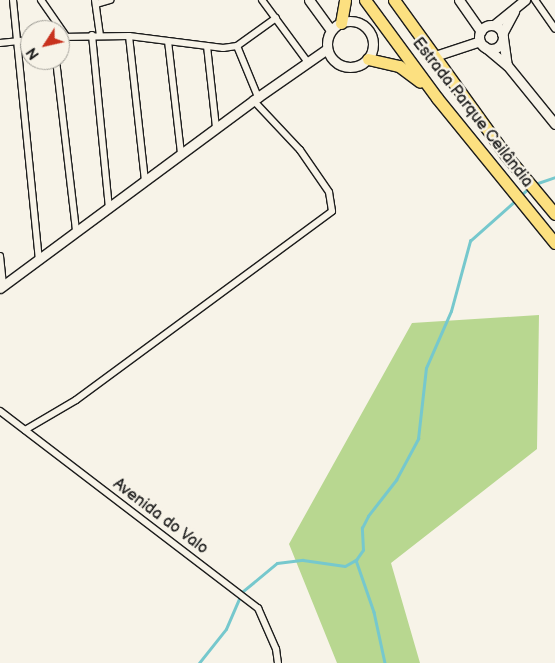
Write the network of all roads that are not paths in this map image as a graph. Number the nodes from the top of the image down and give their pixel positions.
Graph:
1 (13, 0) edge
2 (41, 0) edge
3 (110, 0) edge
4 (262, 0) edge
5 (308, 0) edge
6 (345, 0) edge
7 (365, 0) edge
8 (394, 0) edge
9 (459, 0) edge
10 (525, 0) edge
11 (535, 0) edge
12 (96, 2) edge
13 (515, 8) junction
14 (276, 18) junction
15 (53, 20) edge
16 (341, 23) junction
17 (494, 25) junction
18 (555, 29) edge
19 (331, 30) junction
20 (480, 31) junction
21 (92, 35) junction
22 (100, 35) junction
23 (129, 36) junction
24 (502, 36) junction
25 (70, 37) edge
26 (16, 41) junction
27 (20, 41) edge
28 (168, 41) junction
29 (0, 43) edge
30 (482, 44) junction
31 (207, 46) junction
32 (237, 46) junction
33 (327, 50) junction
34 (435, 56) junction
35 (368, 59) junction
36 (307, 62) junction
37 (507, 65) junction
38 (57, 70) edge
39 (255, 98) junction
40 (438, 98) junction
41 (555, 124) edge
42 (216, 128) junction
43 (181, 154) junction
44 (146, 181) junction
45 (109, 207) junction
46 (552, 211) edge
47 (76, 231) junction
48 (555, 243) edge
49 (0, 256) edge
50 (39, 259) junction
51 (2, 287) edge
52 (0, 411) edge
53 (25, 430) junction
54 (278, 663) edge

1 - 26 street
2 - 15 street
3 - 12 street
4 - 14 street
5 - 19 street
6 - 16 highway
7 - 40 highway, Estrada Parque Ceilândia
8 - 34 highway, Estrada Parque Ceilândia
9 - 20 street
10 - 13 street
11 - 18 street
12 - 22 street
13 - 17 street
13 - 24 street
14 - 32 street
14 - 36 street
16 - 19 street
16 - 35 street
17 - 20 street
17 - 24 street
19 - 33 street
20 - 30 street
21 - 22 street
21 - 25 street
21 - 45 street
22 - 23 street
23 - 28 street
23 - 44 street
24 - 30 street
24 - 37 street
26 - 27 street
26 - 29 street
26 - 50 street
28 - 31 street
28 - 43 street
30 - 34 street
30 - 37 street
31 - 32 street
31 - 42 street
32 - 39 street
33 - 35 street
33 - 36 street
34 - 46 highway, Estrada Parque Ceilândia
35 - 40 highway
36 - 39 street
37 - 41 street
38 - 47 street
39 - 42 street
39 - 53 street
40 - 48 highway, Estrada Parque Ceilândia
42 - 43 street
43 - 44 street
44 - 45 street
45 - 47 street
47 - 50 street
49 - 51 street
50 - 51 street
52 - 53 street, Avenida do Valo
53 - 54 street, Avenida do Valo

